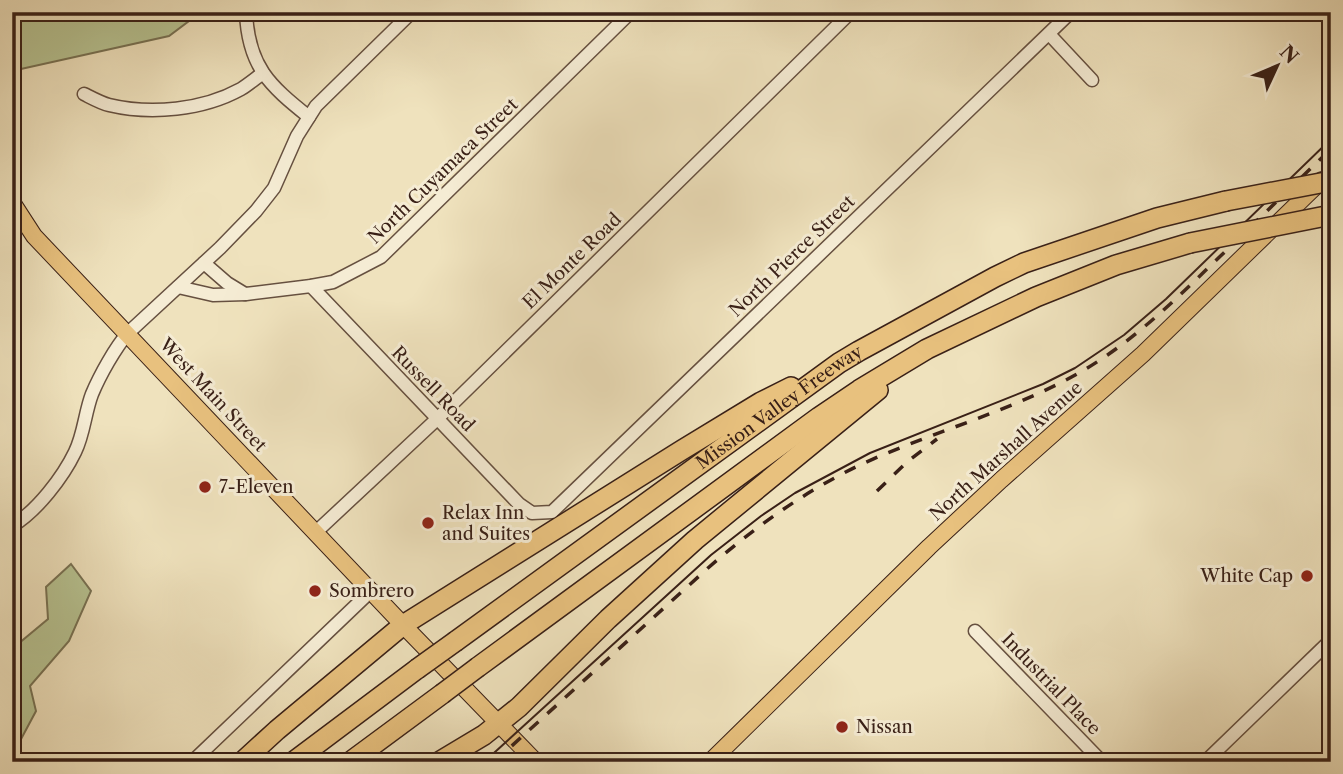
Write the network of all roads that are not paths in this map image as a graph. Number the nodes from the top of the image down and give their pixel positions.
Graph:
1 (246, 12) edge
2 (412, 12) edge
3 (631, 12) edge
4 (851, 12) edge
5 (1071, 12) edge
6 (1049, 34) junction
7 (263, 73) junction
8 (1092, 80) dead end
9 (84, 94) dead end
10 (309, 117) junction
11 (1331, 172) edge
12 (1331, 181) edge
13 (12, 202) edge
14 (1331, 215) edge
15 (204, 263) junction
16 (311, 286) junction
17 (178, 287) junction
18 (246, 294) junction
19 (128, 333) junction
20 (927, 349) junction
21 (839, 363) junction
22 (437, 419) junction
23 (532, 513) joint
24 (12, 526) edge
25 (316, 532) junction
26 (372, 590) junction
27 (404, 625) junction
28 (975, 631) dead end
29 (1331, 640) edge
30 (498, 723) junction
31 (1210, 760) edge
32 (192, 762) edge
33 (242, 762) edge
34 (293, 762) edge
35 (350, 762) edge
36 (439, 762) edge
37 (536, 762) edge
38 (710, 762) edge
39 (1102, 762) edge

1 - 7 street
2 - 10 street
3 - 16 street, North Cuyamaca Street
4 - 22 street, El Monte Road
5 - 6 street, North Pierce Street
6 - 8 street
6 - 23 street, North Pierce Street
7 - 9 street
7 - 10 street
10 - 15 street
11 - 38 main road, North Marshall Avenue
12 - 21 highway, Mission Valley Freeway, bridge
13 - 19 main road, West Main Street
14 - 20 highway, Mission Valley Freeway, bridge
15 - 17 street
15 - 18 street
16 - 18 street, North Cuyamaca Street
16 - 22 street, Russell Road
17 - 18 street, North Cuyamaca Street
17 - 19 street
19 - 24 street
19 - 25 main road, West Main Street
20 - 30 highway
20 - 35 highway, Mission Valley Freeway, bridge
21 - 27 highway
21 - 34 highway, Mission Valley Freeway, bridge
22 - 23 street, Russell Road
22 - 25 street, El Monte Road
25 - 26 main road, West Main Street
26 - 27 main road, West Main Street
26 - 32 street
27 - 30 main road, West Main Street
27 - 33 highway
28 - 39 street, Industrial Place
29 - 31 street
30 - 36 highway
30 - 37 main road, West Main Street

